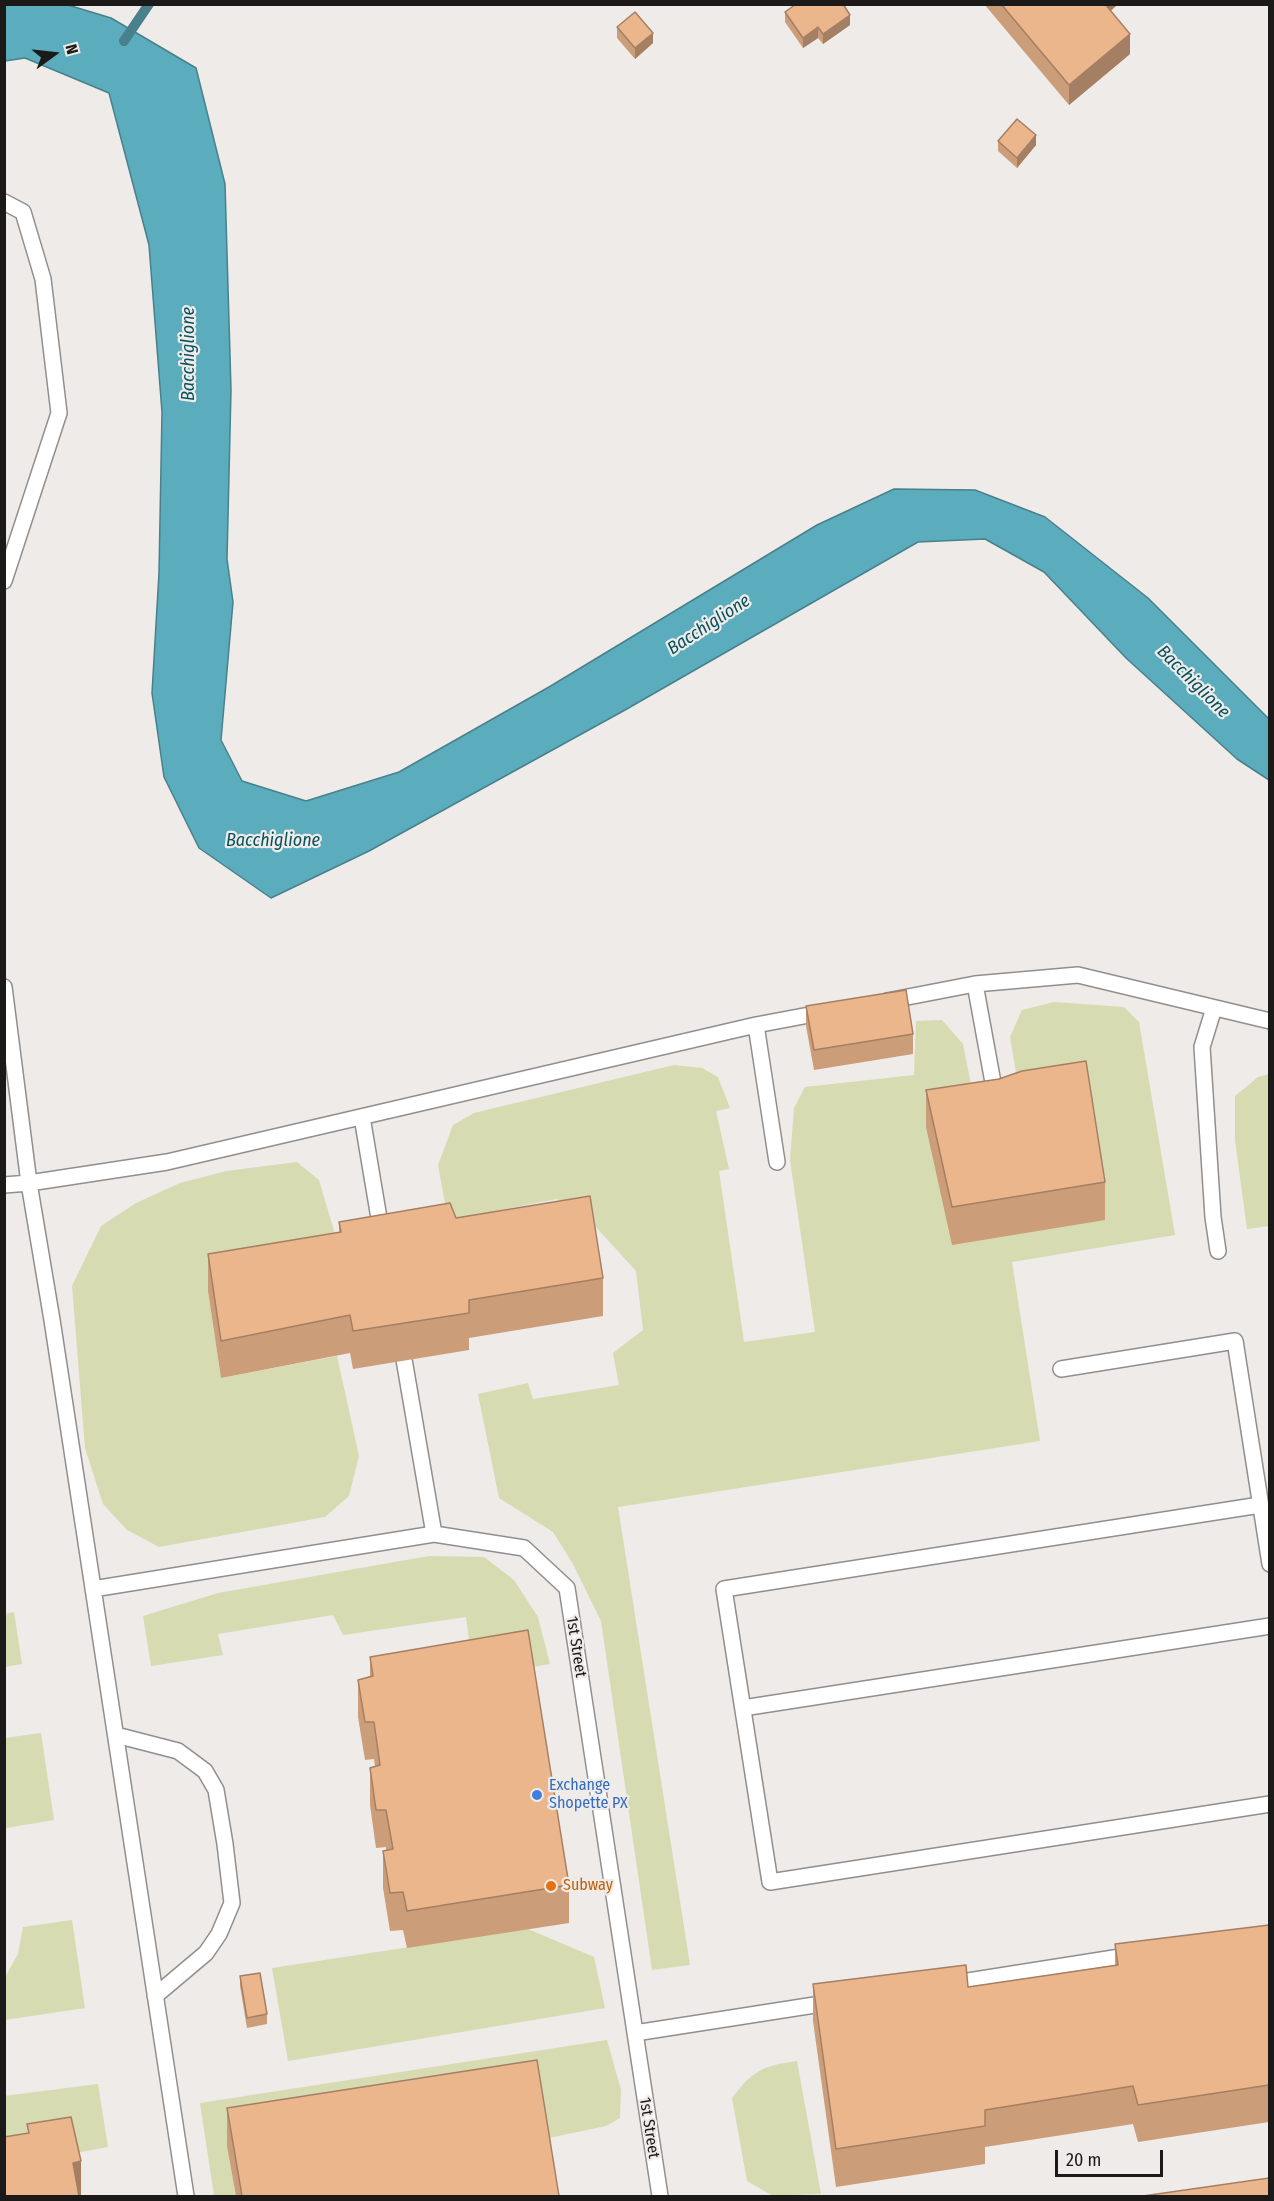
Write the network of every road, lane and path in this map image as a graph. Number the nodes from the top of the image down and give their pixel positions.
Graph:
1 (4, 202) edge
2 (4, 581) edge
3 (975, 984) junction
4 (4, 987) edge
5 (871, 1004) edge
6 (1214, 1008) junction
7 (837, 1010) edge
8 (1269, 1021) edge
9 (756, 1025) junction
10 (999, 1116) edge
11 (362, 1117) junction
12 (777, 1162) dead end
13 (29, 1183) junction
14 (4, 1185) edge
15 (1218, 1251) dead end
16 (386, 1256) edge
17 (398, 1326) edge
18 (1061, 1369) dead end
19 (1260, 1505) junction
20 (434, 1534) junction
21 (1269, 1564) edge
22 (93, 1589) junction
23 (1269, 1626) edge
24 (743, 1708) junction
25 (116, 1736) junction
26 (1269, 1804) edge
27 (1152, 1952) edge
28 (929, 1987) edge
29 (155, 1996) junction
30 (846, 2000) edge
31 (635, 2033) junction
32 (186, 2196) edge
33 (660, 2196) edge

1 - 2 lane
3 - 5 lane
3 - 6 lane
3 - 10 lane
4 - 13 lane
6 - 8 lane
6 - 15 lane
7 - 9 lane
9 - 11 lane
9 - 12 lane
11 - 13 lane
11 - 16 lane
13 - 14 lane
13 - 22 lane
17 - 20 lane
18 - 19 lane
19 - 21 lane
19 - 24 lane
20 - 22 lane, 1st Street
20 - 31 lane, 1st Street
22 - 25 lane
23 - 24 lane
24 - 26 lane
25 - 29 lane
25 - 29 lane
27 - 28 lane
29 - 32 lane
30 - 31 lane
31 - 33 lane, 1st Street

